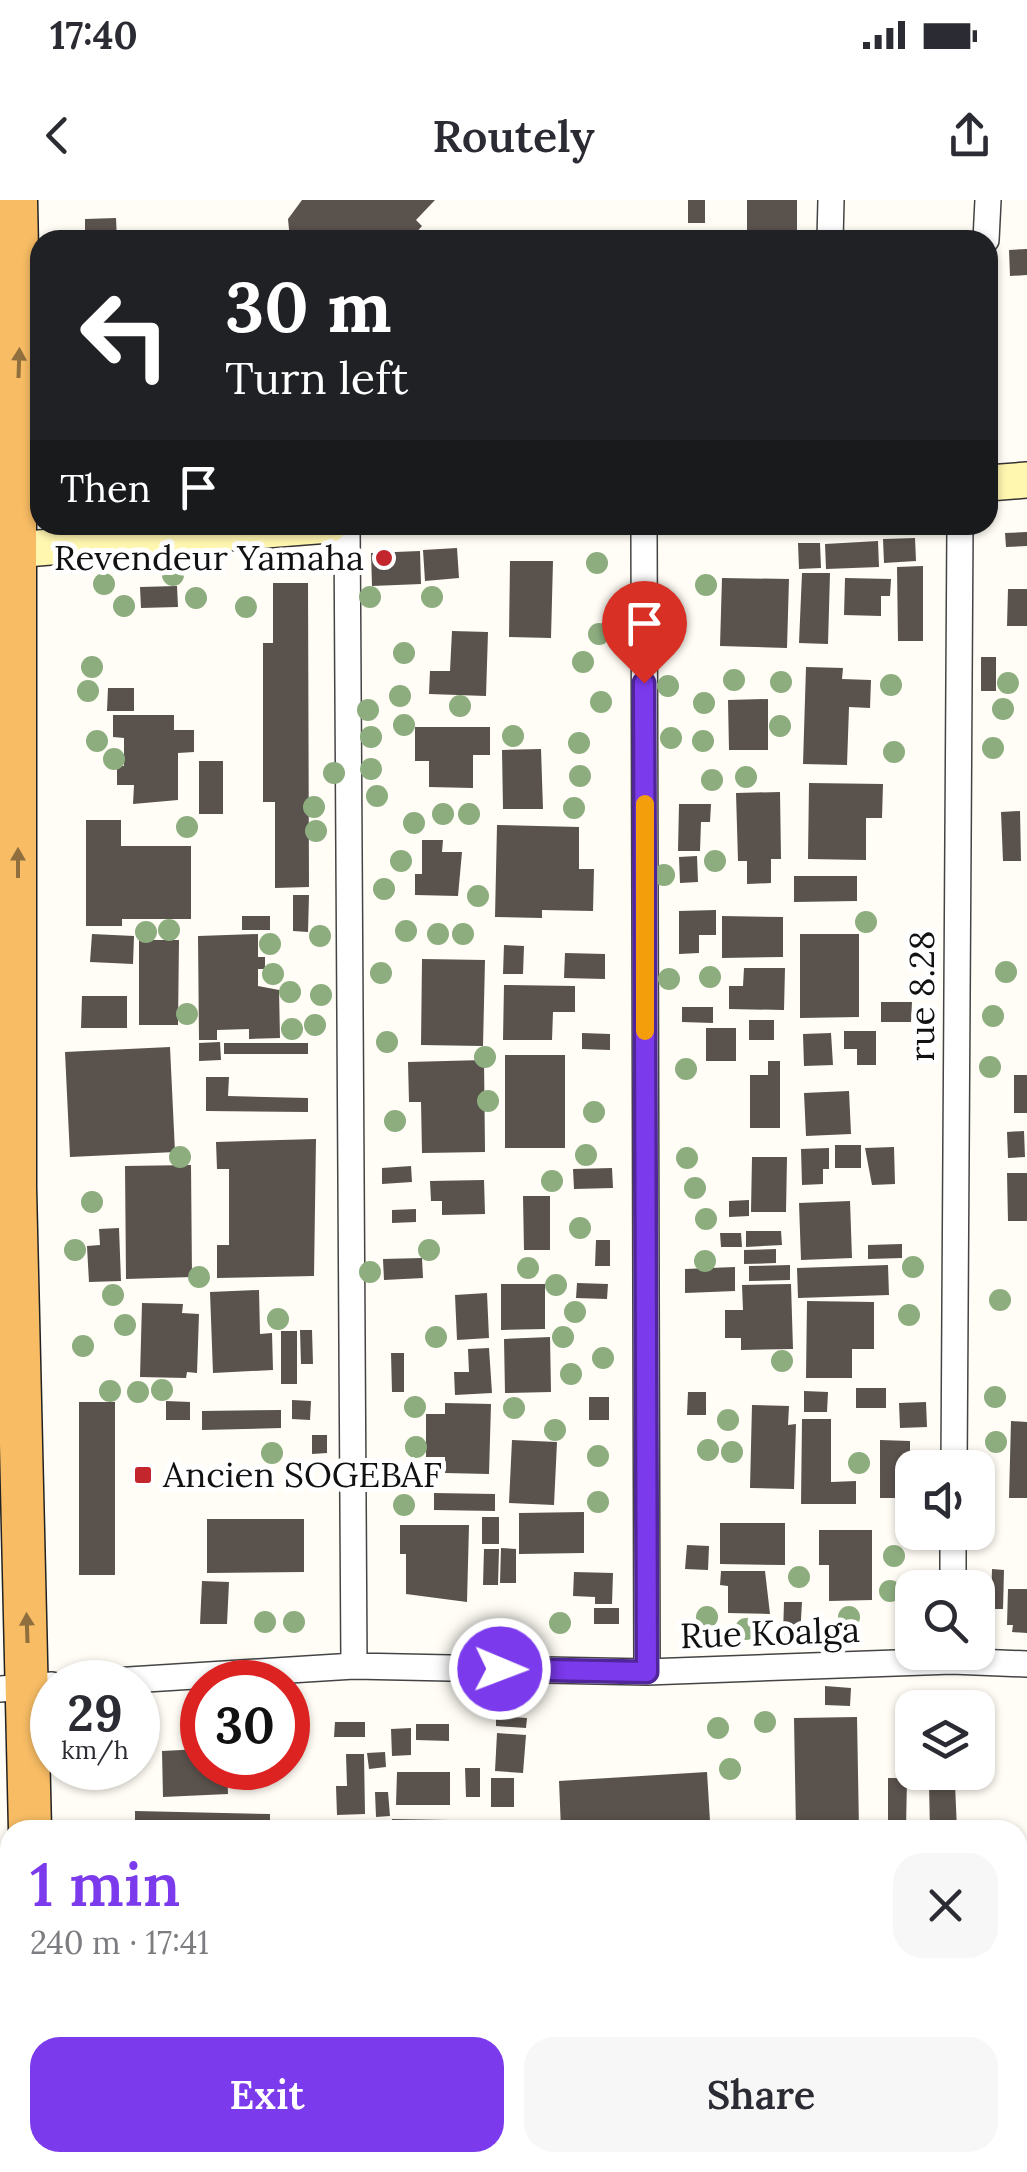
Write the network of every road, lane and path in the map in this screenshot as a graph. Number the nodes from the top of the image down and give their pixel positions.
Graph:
1 (16, 200) edge
2 (831, 200) edge
3 (988, 200) edge
4 (830, 230) edge
5 (986, 230) edge
6 (1027, 480) edge
7 (998, 482) edge
8 (201, 535) edge
9 (346, 535) edge
10 (644, 535) edge
11 (960, 535) edge
12 (9, 550) edge
13 (9, 1133) edge
14 (8, 1186) edge
15 (10, 1448) edge
16 (954, 1450) edge
17 (895, 1660) edge
18 (995, 1661) edge
19 (1027, 1664) edge
20 (354, 1666) junction
21 (647, 1672) junction
22 (160, 1678) edge
23 (27, 1687) edge
24 (30, 1820) edge

12 -> 1 highway
2 - 4 street
3 - 5 street
6 - 7 main road
8 - 12 main road
9 - 20 street
10 - 21 street
11 - 16 street, rue 8.28
13 -> 12 highway
13 - 14 highway
14 - 15 highway
23 -> 15 highway
17 - 21 street, Rue Koalga
18 - 19 street, Rue Koalga
20 - 21 street, Rue Koalga
20 - 22 street, Rue Koalga
23 - 24 highway

